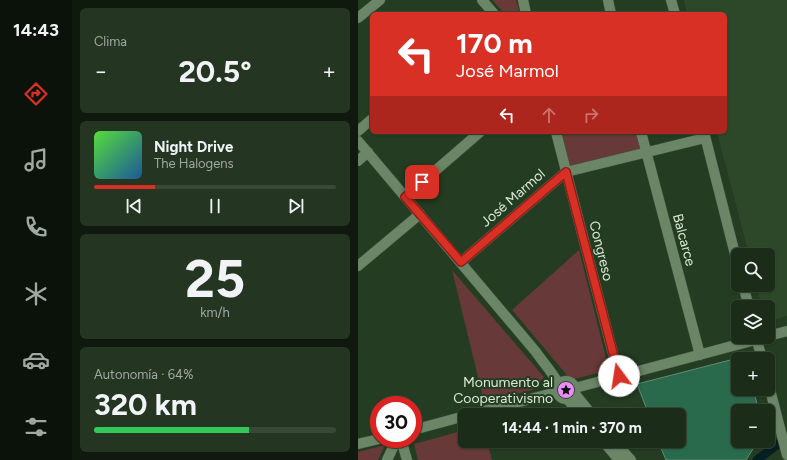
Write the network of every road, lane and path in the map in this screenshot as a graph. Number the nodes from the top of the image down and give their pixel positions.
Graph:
1 (380, 0) edge
2 (482, 0) edge
3 (523, 0) edge
4 (608, 0) edge
5 (671, 0) edge
6 (492, 12) edge
7 (526, 12) edge
8 (611, 12) edge
9 (674, 12) edge
10 (358, 18) edge
11 (370, 120) edge
12 (358, 131) edge
13 (478, 134) edge
14 (556, 134) edge
15 (642, 134) edge
16 (704, 135) edge
17 (358, 141) edge
18 (368, 152) junction
19 (646, 152) junction
20 (358, 161) edge
21 (566, 172) junction
22 (405, 197) junction
23 (420, 214) junction
24 (733, 248) edge
25 (461, 262) junction
26 (358, 266) edge
27 (787, 331) edge
28 (775, 334) edge
29 (738, 344) edge
30 (700, 355) junction
31 (619, 376) junction
32 (561, 386) junction
33 (572, 394) junction
34 (772, 396) edge
35 (491, 408) edge
36 (578, 408) edge
37 (585, 408) edge
38 (458, 418) edge
39 (422, 428) edge
40 (370, 441) edge
41 (358, 444) edge
42 (393, 448) edge
43 (404, 448) edge
44 (609, 448) edge
45 (620, 448) edge
46 (787, 454) edge
47 (387, 460) edge
48 (407, 460) edge
49 (619, 460) edge
50 (631, 460) edge

1 - 10 street
2 - 6 street
3 - 7 street
4 - 8 street
5 - 9 street
11 - 12 street
13 - 22 street
14 - 21 street, Congreso
15 - 19 street, Balcarce
16 - 19 street, José Marmol
16 - 24 street
17 - 18 street
18 - 20 street
18 - 22 street
19 - 21 street, José Marmol
19 - 30 street, Balcarce
21 - 25 street, José Marmol
21 - 31 street, Congreso
22 - 23 street
23 - 25 street
23 - 26 street
25 - 32 street
27 - 28 street
29 - 30 street
30 - 31 street
31 - 33 street
32 - 33 street
32 - 33 street
32 - 35 street
33 - 36 street
33 - 37 street
34 - 46 street
38 - 39 street
40 - 41 street
42 - 47 street
43 - 48 street
44 - 49 street
45 - 50 street

